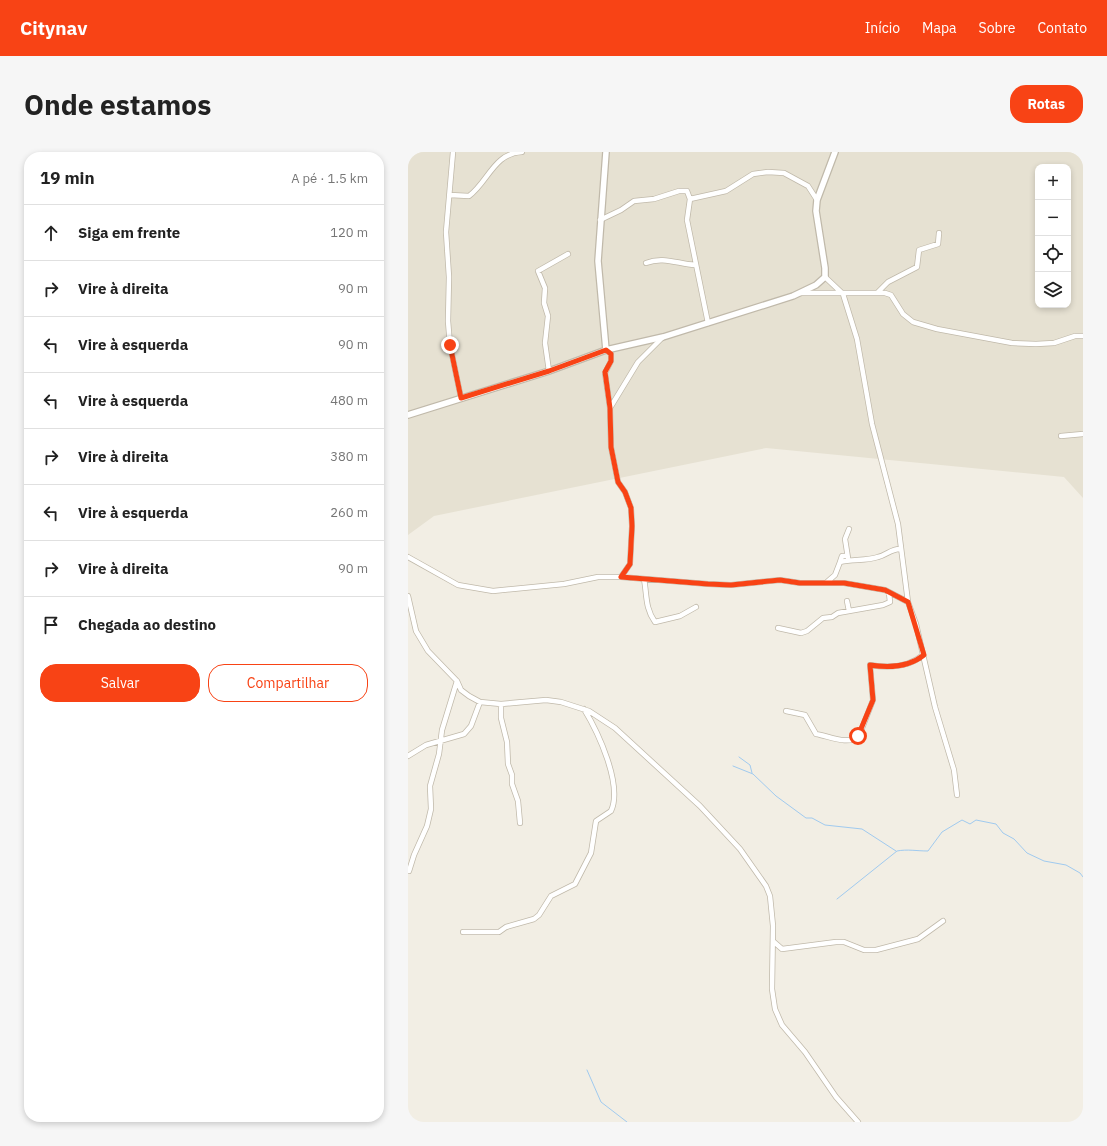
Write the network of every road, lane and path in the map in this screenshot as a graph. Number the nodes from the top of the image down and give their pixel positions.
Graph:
1 (453, 152) edge
2 (522, 152) edge
3 (606, 152) edge
4 (835, 152) edge
5 (450, 195) junction
6 (690, 199) junction
7 (817, 200) junction
8 (600, 220) junction
9 (939, 233) dead end
10 (568, 254) dead end
11 (646, 263) dead end
12 (695, 265) junction
13 (825, 277) junction
14 (878, 292) junction
15 (800, 293) junction
16 (843, 294) junction
17 (708, 322) junction
18 (663, 336) junction
19 (1083, 336) edge
20 (606, 350) junction
21 (549, 371) junction
22 (461, 398) junction
23 (610, 408) junction
24 (408, 415) edge
25 (1083, 434) edge
26 (1061, 436) dead end
27 (849, 529) dead end
28 (901, 546) junction
29 (408, 557) edge
30 (848, 558) junction
31 (621, 577) junction
32 (644, 579) junction
33 (825, 583) junction
34 (889, 593) junction
35 (408, 596) edge
36 (899, 597) junction
37 (847, 601) dead end
38 (890, 602) junction
39 (908, 602) junction
40 (696, 607) dead end
41 (849, 611) junction
42 (778, 628) dead end
43 (924, 655) junction
44 (457, 681) junction
45 (480, 702) junction
46 (501, 704) junction
47 (584, 709) junction
48 (786, 711) dead end
49 (441, 740) junction
50 (408, 756) edge
51 (957, 795) dead end
52 (520, 823) dead end
53 (409, 871) dead end
54 (944, 921) dead end
55 (463, 932) dead end
56 (774, 942) junction
57 (858, 1122) edge

1 - 5 street
2 - 5 street
3 - 8 street
4 - 7 street
5 - 22 street
6 - 7 street
6 - 8 street
6 - 12 street
7 - 13 street
8 - 20 street
9 - 14 street
10 - 21 street
11 - 12 street
12 - 17 street
13 - 15 street
13 - 16 street
14 - 16 street
14 - 19 street
15 - 16 street
15 - 17 street
16 - 28 street
17 - 18 street
18 - 20 street
18 - 23 street
20 - 21 street
20 - 23 street
21 - 22 street
22 - 24 street
23 - 31 street
25 - 26 street
27 - 30 street
28 - 30 street
28 - 39 street
29 - 31 street
30 - 33 street
31 - 32 street
32 - 33 street
32 - 40 street
33 - 34 street
34 - 36 street
34 - 38 street
35 - 44 street
36 - 38 street
36 - 39 street
37 - 41 street
38 - 41 street
39 - 43 street
41 - 42 street
43 - 48 street
43 - 51 street
44 - 45 street
44 - 49 street
45 - 46 street
45 - 49 street
46 - 47 street
46 - 52 street
47 - 55 street
47 - 56 street
49 - 50 street
49 - 53 street
54 - 56 street
56 - 57 street

